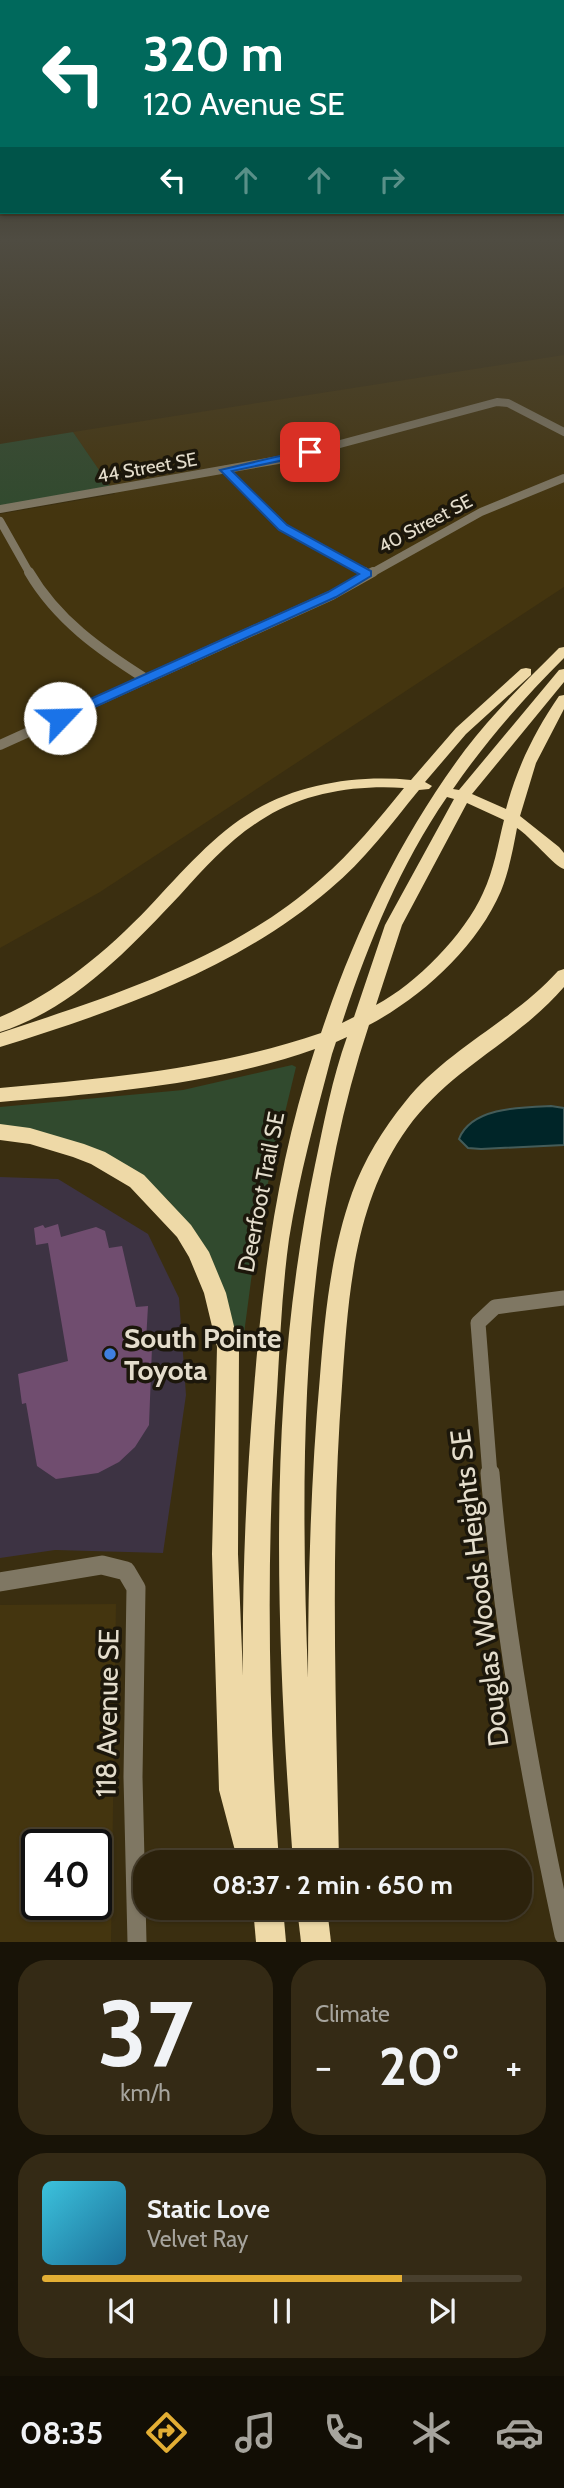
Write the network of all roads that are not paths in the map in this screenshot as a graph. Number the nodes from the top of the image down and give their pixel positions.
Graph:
1 (502, 402) joint
2 (564, 432) edge
3 (225, 470) junction
4 (564, 478) edge
5 (0, 509) edge
6 (0, 520) edge
7 (367, 573) junction
8 (564, 641) edge
9 (564, 651) edge
10 (564, 673) edge
11 (146, 679) junction
12 (564, 699) edge
13 (0, 745) edge
14 (564, 864) edge
15 (564, 975) edge
16 (0, 1025) edge
17 (0, 1040) edge
18 (0, 1095) edge
19 (0, 1132) edge
20 (564, 1298) edge
21 (126, 1571) joint
22 (0, 1582) edge
23 (250, 1850) edge
24 (264, 1850) edge
25 (307, 1850) edge
26 (324, 1850) edge
27 (313, 1920) edge
28 (324, 1920) edge
29 (564, 1935) edge
30 (137, 1942) edge
31 (316, 1942) edge
32 (324, 1942) edge

1 - 2 street
1 - 3 street, 44 Street SE
3 - 5 street, 44 Street SE
3 - 7 street
4 - 7 street, 40 Street SE
6 - 11 street
7 - 11 street, 40 Street SE
8 - 17 highway
9 - 24 highway, Deerfoot Trail SE
10 - 25 highway
11 - 13 street, 40 Street SE
12 - 18 highway
14 - 16 highway
15 - 26 highway
19 - 23 highway
20 - 29 street, Douglas Woods Heights SE
21 - 22 street
21 - 30 street, 118 Avenue SE
27 - 31 highway
28 - 32 highway

